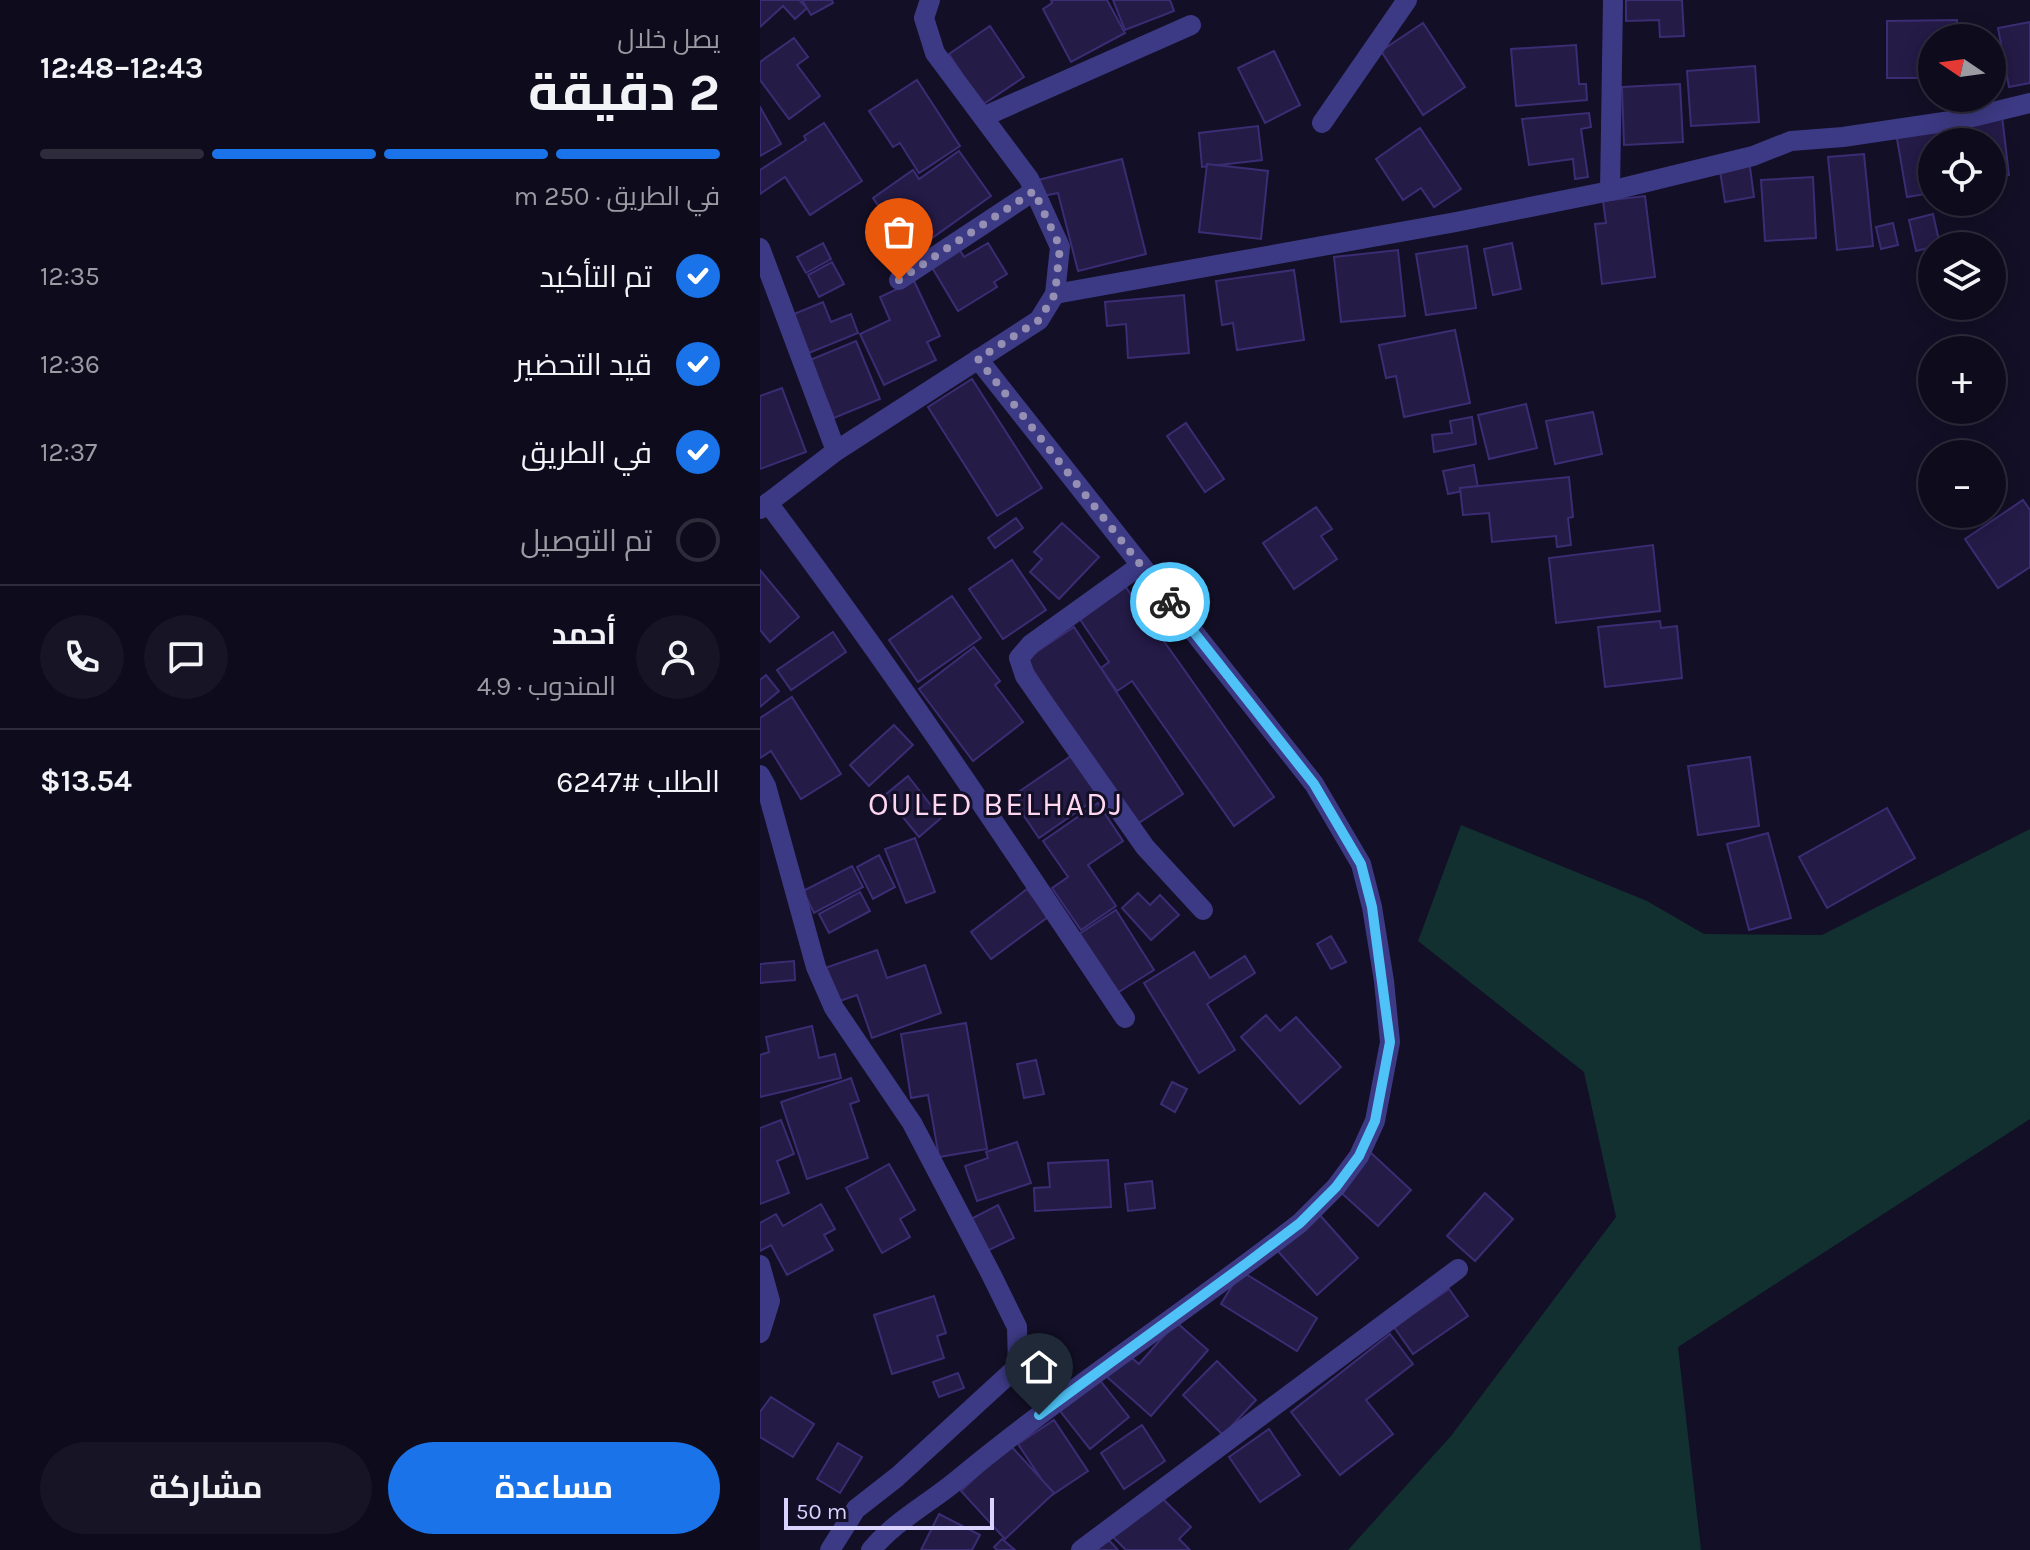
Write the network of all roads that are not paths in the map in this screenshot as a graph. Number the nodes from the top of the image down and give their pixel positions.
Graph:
1 (930, 0) edge
2 (1407, 0) edge
3 (1613, 0) edge
4 (1191, 25) dead end
5 (2030, 103) edge
6 (983, 117) junction
7 (1322, 123) dead end
8 (1034, 191) junction
9 (1610, 191) junction
10 (760, 248) edge
11 (899, 280) dead end
12 (1055, 294) junction
13 (978, 359) junction
14 (836, 451) junction
15 (764, 506) edge
16 (1141, 565) junction
17 (760, 775) edge
18 (1203, 910) dead end
19 (1125, 1018) dead end
20 (761, 1267) edge
21 (1458, 1269) dead end
22 (760, 1333) edge
23 (830, 1550) edge
24 (871, 1550) edge
25 (1081, 1550) edge

1 - 6 street
2 - 7 street
3 - 9 street
4 - 6 street
5 - 9 street
6 - 8 street
8 - 11 street
8 - 12 street
9 - 12 street
10 - 14 street
12 - 13 street
13 - 14 street
13 - 16 street
14 - 15 street
15 - 19 street
16 - 18 street
16 - 24 street
17 - 23 street
20 - 22 street
21 - 25 street

